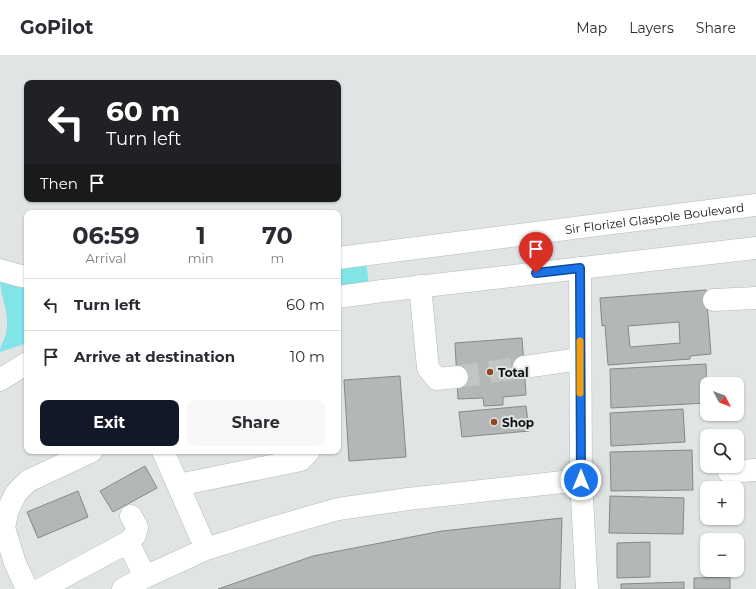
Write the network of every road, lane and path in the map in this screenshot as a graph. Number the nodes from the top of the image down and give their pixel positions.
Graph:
1 (756, 206) edge
2 (756, 248) edge
3 (341, 258) edge
4 (580, 268) junction
5 (0, 270) edge
6 (24, 276) edge
7 (420, 286) junction
8 (341, 297) edge
9 (756, 298) edge
10 (714, 300) dead end
11 (580, 360) junction
12 (24, 365) edge
13 (524, 368) tunnel mouth
14 (457, 377) tunnel mouth
15 (0, 380) edge
16 (86, 454) edge
17 (164, 454) edge
18 (306, 454) edge
19 (756, 470) edge
20 (744, 471) edge
21 (581, 480) junction
22 (178, 485) junction
23 (131, 516) dead end
24 (128, 542) junction
25 (206, 549) junction
26 (144, 577) junction
27 (26, 589) edge
28 (41, 589) edge
29 (123, 589) edge
30 (587, 589) edge

1 - 3 main road, Sir Florizel Glaspole Boulevard
2 - 4 main road
4 - 7 main road
4 - 11 main road
5 - 6 main road
7 - 8 main road
7 - 14 main road
9 - 10 main road
11 - 13 main road
11 - 21 main road
12 - 15 main road
16 - 27 main road
17 - 22 main road
18 - 22 main road
19 - 20 main road
21 - 25 main road
21 - 30 main road
22 - 25 main road
23 - 24 main road
24 - 26 main road
24 - 28 main road
25 - 26 main road
26 - 29 main road

